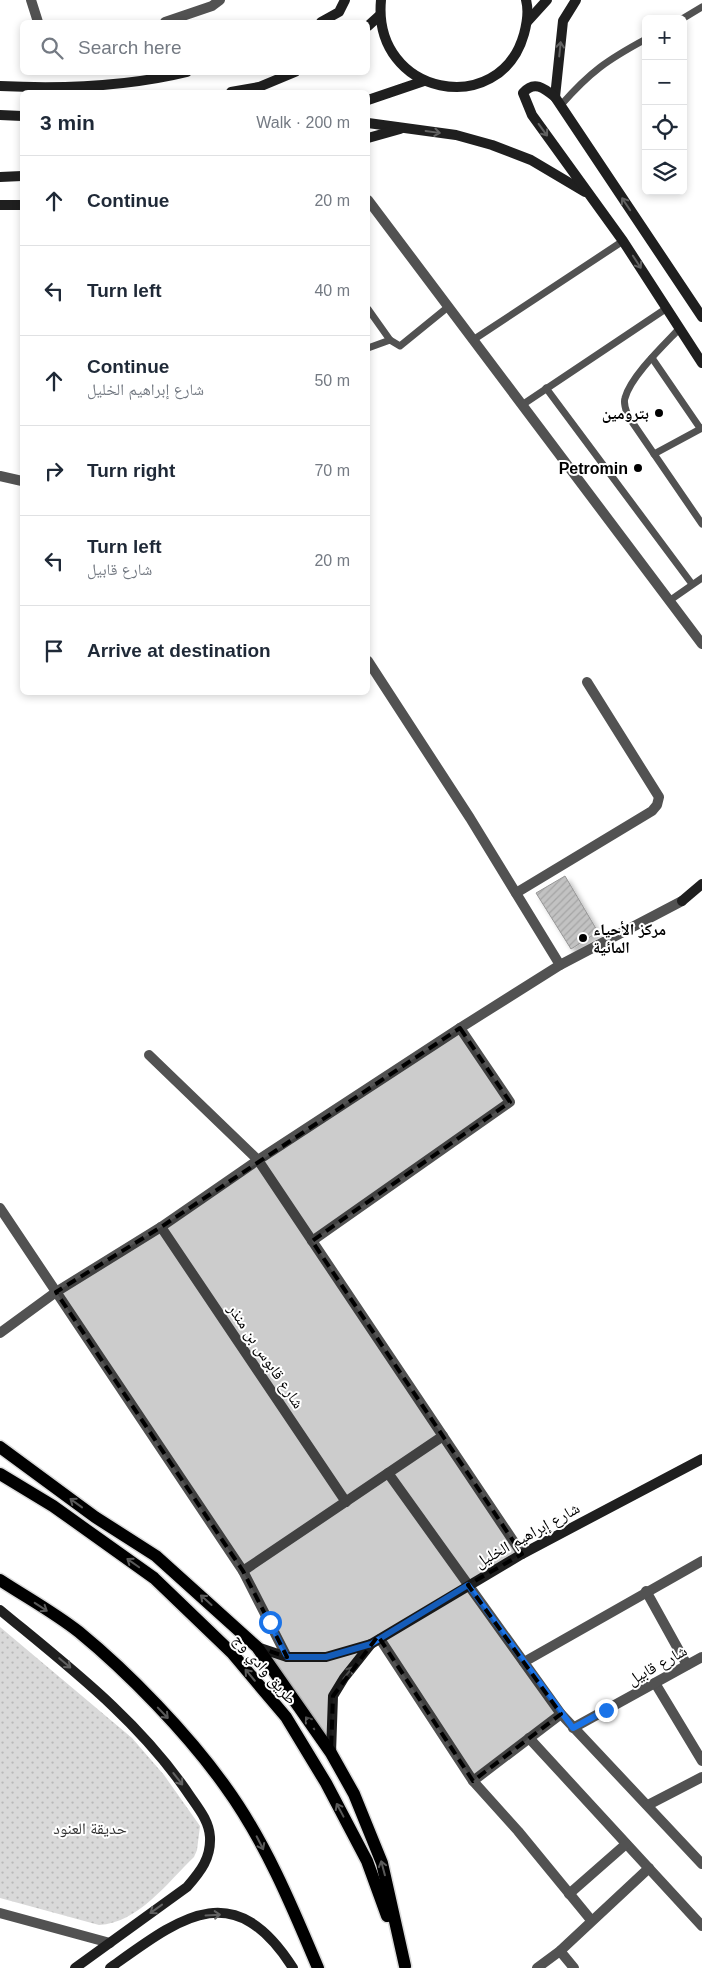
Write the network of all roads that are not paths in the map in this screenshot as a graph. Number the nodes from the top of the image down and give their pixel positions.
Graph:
1 (31, 0) edge
2 (220, 0) edge
3 (345, 0) edge
4 (381, 0) edge
5 (526, 0) edge
6 (547, 0) edge
7 (576, 0) edge
8 (702, 7) edge
9 (379, 16) junction
10 (687, 16) edge
11 (37, 20) edge
12 (171, 20) edge
13 (325, 20) edge
14 (527, 22) junction
15 (370, 24) edge
16 (642, 41) edge
17 (175, 75) edge
18 (287, 75) edge
19 (424, 81) junction
20 (0, 86) edge
21 (61, 87) junction
22 (73, 90) edge
23 (242, 90) edge
24 (370, 99) edge
25 (558, 101) junction
26 (0, 115) edge
27 (20, 116) edge
28 (370, 124) edge
29 (406, 128) junction
30 (370, 137) edge
31 (20, 176) edge
32 (0, 177) edge
33 (588, 193) junction
34 (370, 203) edge
35 (0, 205) edge
36 (20, 205) edge
37 (624, 241) junction
38 (448, 307) junction
39 (667, 308) junction
40 (370, 313) edge
41 (702, 317) edge
42 (680, 328) junction
43 (390, 340) junction
44 (473, 340) junction
45 (370, 347) edge
46 (652, 358) junction
47 (702, 363) edge
48 (546, 388) junction
49 (522, 405) junction
50 (701, 428) edge
51 (654, 454) junction
52 (0, 476) edge
53 (20, 481) edge
54 (702, 524) edge
55 (702, 578) edge
56 (692, 584) junction
57 (669, 600) junction
58 (702, 644) edge
59 (370, 664) edge
60 (587, 682) dead end
61 (702, 884) edge
62 (516, 893) junction
63 (702, 894) edge
64 (682, 900) junction
65 (560, 966) junction
66 (460, 1028) junction
67 (149, 1055) dead end
68 (258, 1160) junction
69 (0, 1208) edge
70 (161, 1228) junction
71 (312, 1241) junction
72 (56, 1292) junction
73 (0, 1333) edge
74 (443, 1436) junction
75 (0, 1447) edge
76 (702, 1459) edge
77 (388, 1473) junction
78 (0, 1474) edge
79 (346, 1502) junction
80 (522, 1554) junction
81 (702, 1560) edge
82 (244, 1571) junction
83 (0, 1580) edge
84 (468, 1585) junction
85 (646, 1591) junction
86 (0, 1610) edge
87 (376, 1642) junction
88 (257, 1647) junction
89 (287, 1657) junction
90 (702, 1657) edge
91 (524, 1662) junction
92 (687, 1665) junction
93 (655, 1683) junction
94 (561, 1714) junction
95 (573, 1728) junction
96 (530, 1738) junction
97 (331, 1753) junction
98 (702, 1761) edge
99 (702, 1777) edge
100 (473, 1781) junction
101 (648, 1805) junction
102 (626, 1844) junction
103 (702, 1864) edge
104 (649, 1868) junction
105 (570, 1894) junction
106 (0, 1913) edge
107 (591, 1920) junction
108 (702, 1926) edge
109 (110, 1943) junction
110 (560, 1951) junction
111 (405, 1967) edge
112 (75, 1968) edge
113 (110, 1968) edge
114 (293, 1968) edge
115 (318, 1968) edge
116 (537, 1968) edge
117 (574, 1968) edge

1 - 11 street
2 - 12 street
3 - 13 street
4 - 9 street
5 - 14 street
6 - 14 street
25 -> 7 street
8 - 10 lane
9 - 15 street
9 - 19 street
14 - 19 street
16 - 25 lane
17 - 21 street
18 - 23 street
19 - 24 street
20 - 21 street
21 - 22 street
25 -> 33 street
41 -> 25 street
26 - 27 street
28 - 29 street
29 - 30 street
29 -> 33 street
31 - 32 street
33 - 37 street
34 - 38 street
35 - 36 street
37 -> 39 street
37 - 44 lane
38 - 43 lane
38 - 44 street
39 - 42 street
39 - 48 lane
40 - 43 lane
42 - 46 lane
42 - 47 street
43 - 45 lane
44 - 49 street
46 - 50 lane
46 - 51 lane
48 - 49 lane
48 - 56 lane
49 - 57 street
50 - 51 lane
51 - 54 lane
52 - 53 street
55 - 56 lane
56 - 57 lane
57 - 58 street
59 - 62 street
60 - 62 street
61 - 64 street
62 - 65 street
63 - 64 street
64 - 65 street
65 - 66 street
66 - 68 street
66 - 71 street
67 - 68 street
68 - 70 street
68 - 71 street
69 - 72 street
70 - 72 street
70 - 79 street, شارع قابوس بن منذر
71 - 74 street
72 - 73 street
72 - 82 street
74 - 77 street
74 - 80 street
88 -> 75 main road
76 - 80 street, شارع إبراهيم الخليل
77 - 79 street
77 - 84 street
111 -> 78 main road, طريق وادي وج
79 - 82 street
80 - 84 street, شارع إبراهيم الخليل
81 - 85 street
82 - 89 street
83 -> 115 main road
84 - 87 street, شارع إبراهيم الخليل
84 - 91 street
85 - 91 street
85 - 92 street
86 -> 109 street
87 - 89 street
97 -> 87 street
87 - 100 street
88 - 89 street
97 -> 88 main road
90 - 92 street, شارع قابيل
91 - 94 street
92 - 93 street, شارع قابيل
93 - 95 street, شارع قابيل
93 - 98 street
94 - 95 street
94 - 96 street
95 - 101 street
96 - 100 street
96 - 102 street
111 -> 97 main road
99 - 101 street
100 - 105 street
101 - 103 street
102 - 104 street
102 - 105 street
104 - 107 street
104 - 108 street
105 - 107 street
106 - 109 street
107 - 110 street
109 - 112 street
110 - 116 street
110 - 117 street
113 -> 114 street

